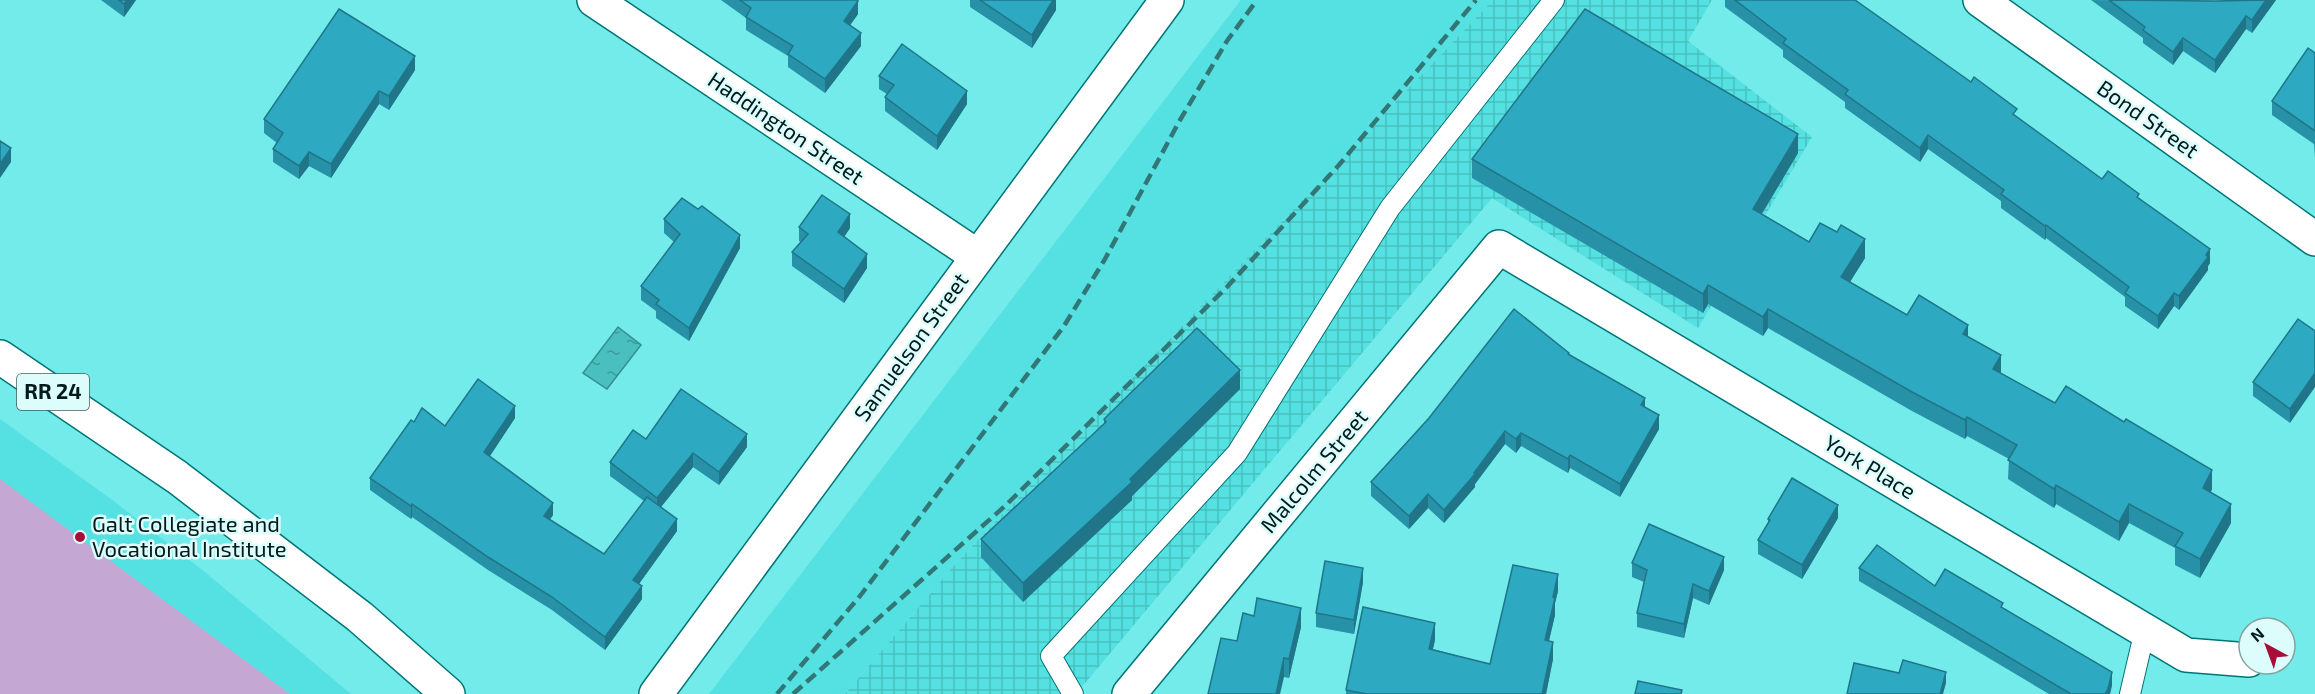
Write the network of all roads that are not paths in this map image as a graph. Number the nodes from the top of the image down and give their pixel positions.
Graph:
1 (594, 0) edge
2 (1167, 0) edge
3 (1554, 0) edge
4 (1980, 0) edge
5 (2315, 239) edge
6 (1499, 247) joint
7 (977, 256) junction
8 (0, 357) edge
9 (2145, 630) junction
10 (2237, 659) edge
11 (448, 694) edge
12 (656, 694) edge
13 (1073, 694) edge
14 (1129, 694) edge
15 (2130, 694) edge

1 - 7 street, Haddington Street
2 - 7 street, Samuelson Street
3 - 13 lane
4 - 5 street, Bond Street
6 - 9 street, York Place
6 - 14 street, Malcolm Street
7 - 12 street, Samuelson Street
8 - 11 street, RR 24
9 - 10 street, York Place
9 - 15 lane

